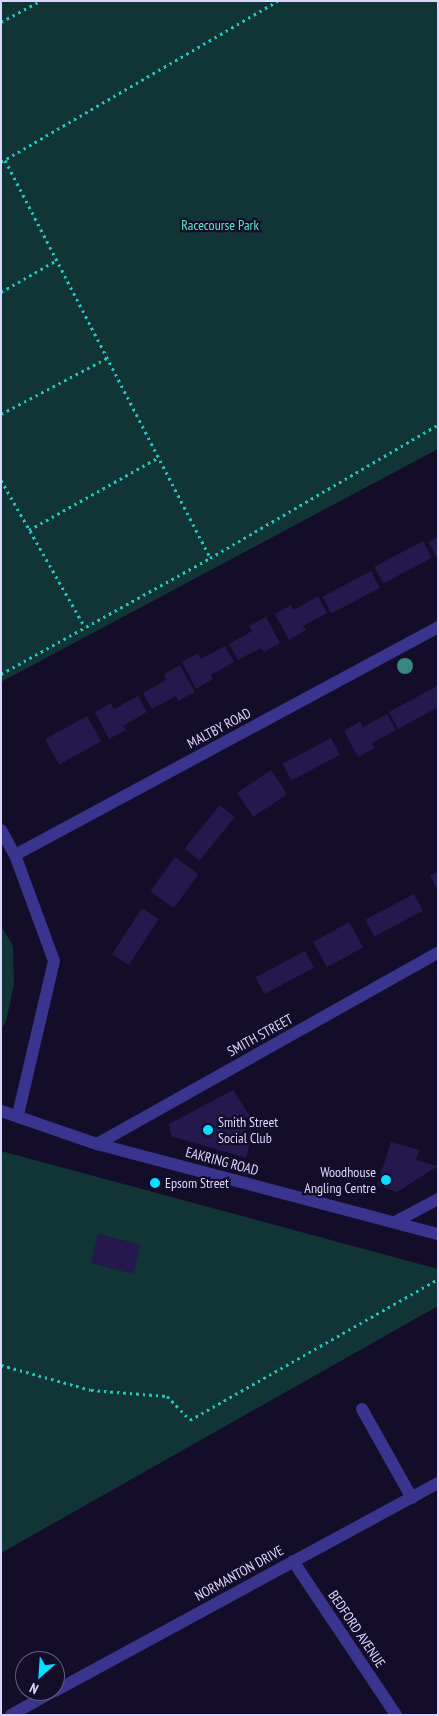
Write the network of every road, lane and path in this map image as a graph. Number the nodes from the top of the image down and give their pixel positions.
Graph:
1 (40, 1) edge
2 (278, 1) edge
3 (1, 22) edge
4 (3, 161) edge
5 (57, 260) junction
6 (1, 292) edge
7 (107, 358) junction
8 (1, 414) edge
9 (438, 425) edge
10 (159, 457) junction
11 (1, 480) edge
12 (29, 530) junction
13 (210, 558) junction
14 (86, 627) junction
15 (438, 627) edge
16 (1, 674) edge
17 (1, 830) edge
18 (15, 855) junction
19 (438, 953) edge
20 (1, 1111) edge
21 (18, 1115) junction
22 (97, 1144) junction
23 (438, 1198) edge
24 (395, 1222) junction
25 (438, 1234) edge
26 (438, 1279) edge
27 (1, 1365) edge
28 (362, 1409) dead end
29 (438, 1484) edge
30 (412, 1498) junction
31 (292, 1561) junction
32 (65, 1686) edge
33 (37, 1701) edge
34 (11, 1715) edge
35 (396, 1715) edge

1 - 3 path
2 - 4 path
4 - 5 path
5 - 6 path
5 - 7 path
7 - 8 path
7 - 10 path
9 - 13 path
10 - 12 path
10 - 13 path
11 - 12 path
12 - 14 path
13 - 14 path
14 - 16 path
15 - 18 street, MALTBY ROAD
17 - 18 street
18 - 21 street
19 - 22 street, SMITH STREET
20 - 21 street, EAKRING ROAD
21 - 22 street, EAKRING ROAD
22 - 24 street, EAKRING ROAD
23 - 24 street
24 - 25 street, EAKRING ROAD
26 - 27 path
28 - 30 street
29 - 30 street, NORMANTON DRIVE
30 - 31 street, NORMANTON DRIVE
31 - 32 street, NORMANTON DRIVE
31 - 35 street, BEDFORD AVENUE
33 - 34 street, NORMANTON DRIVE

